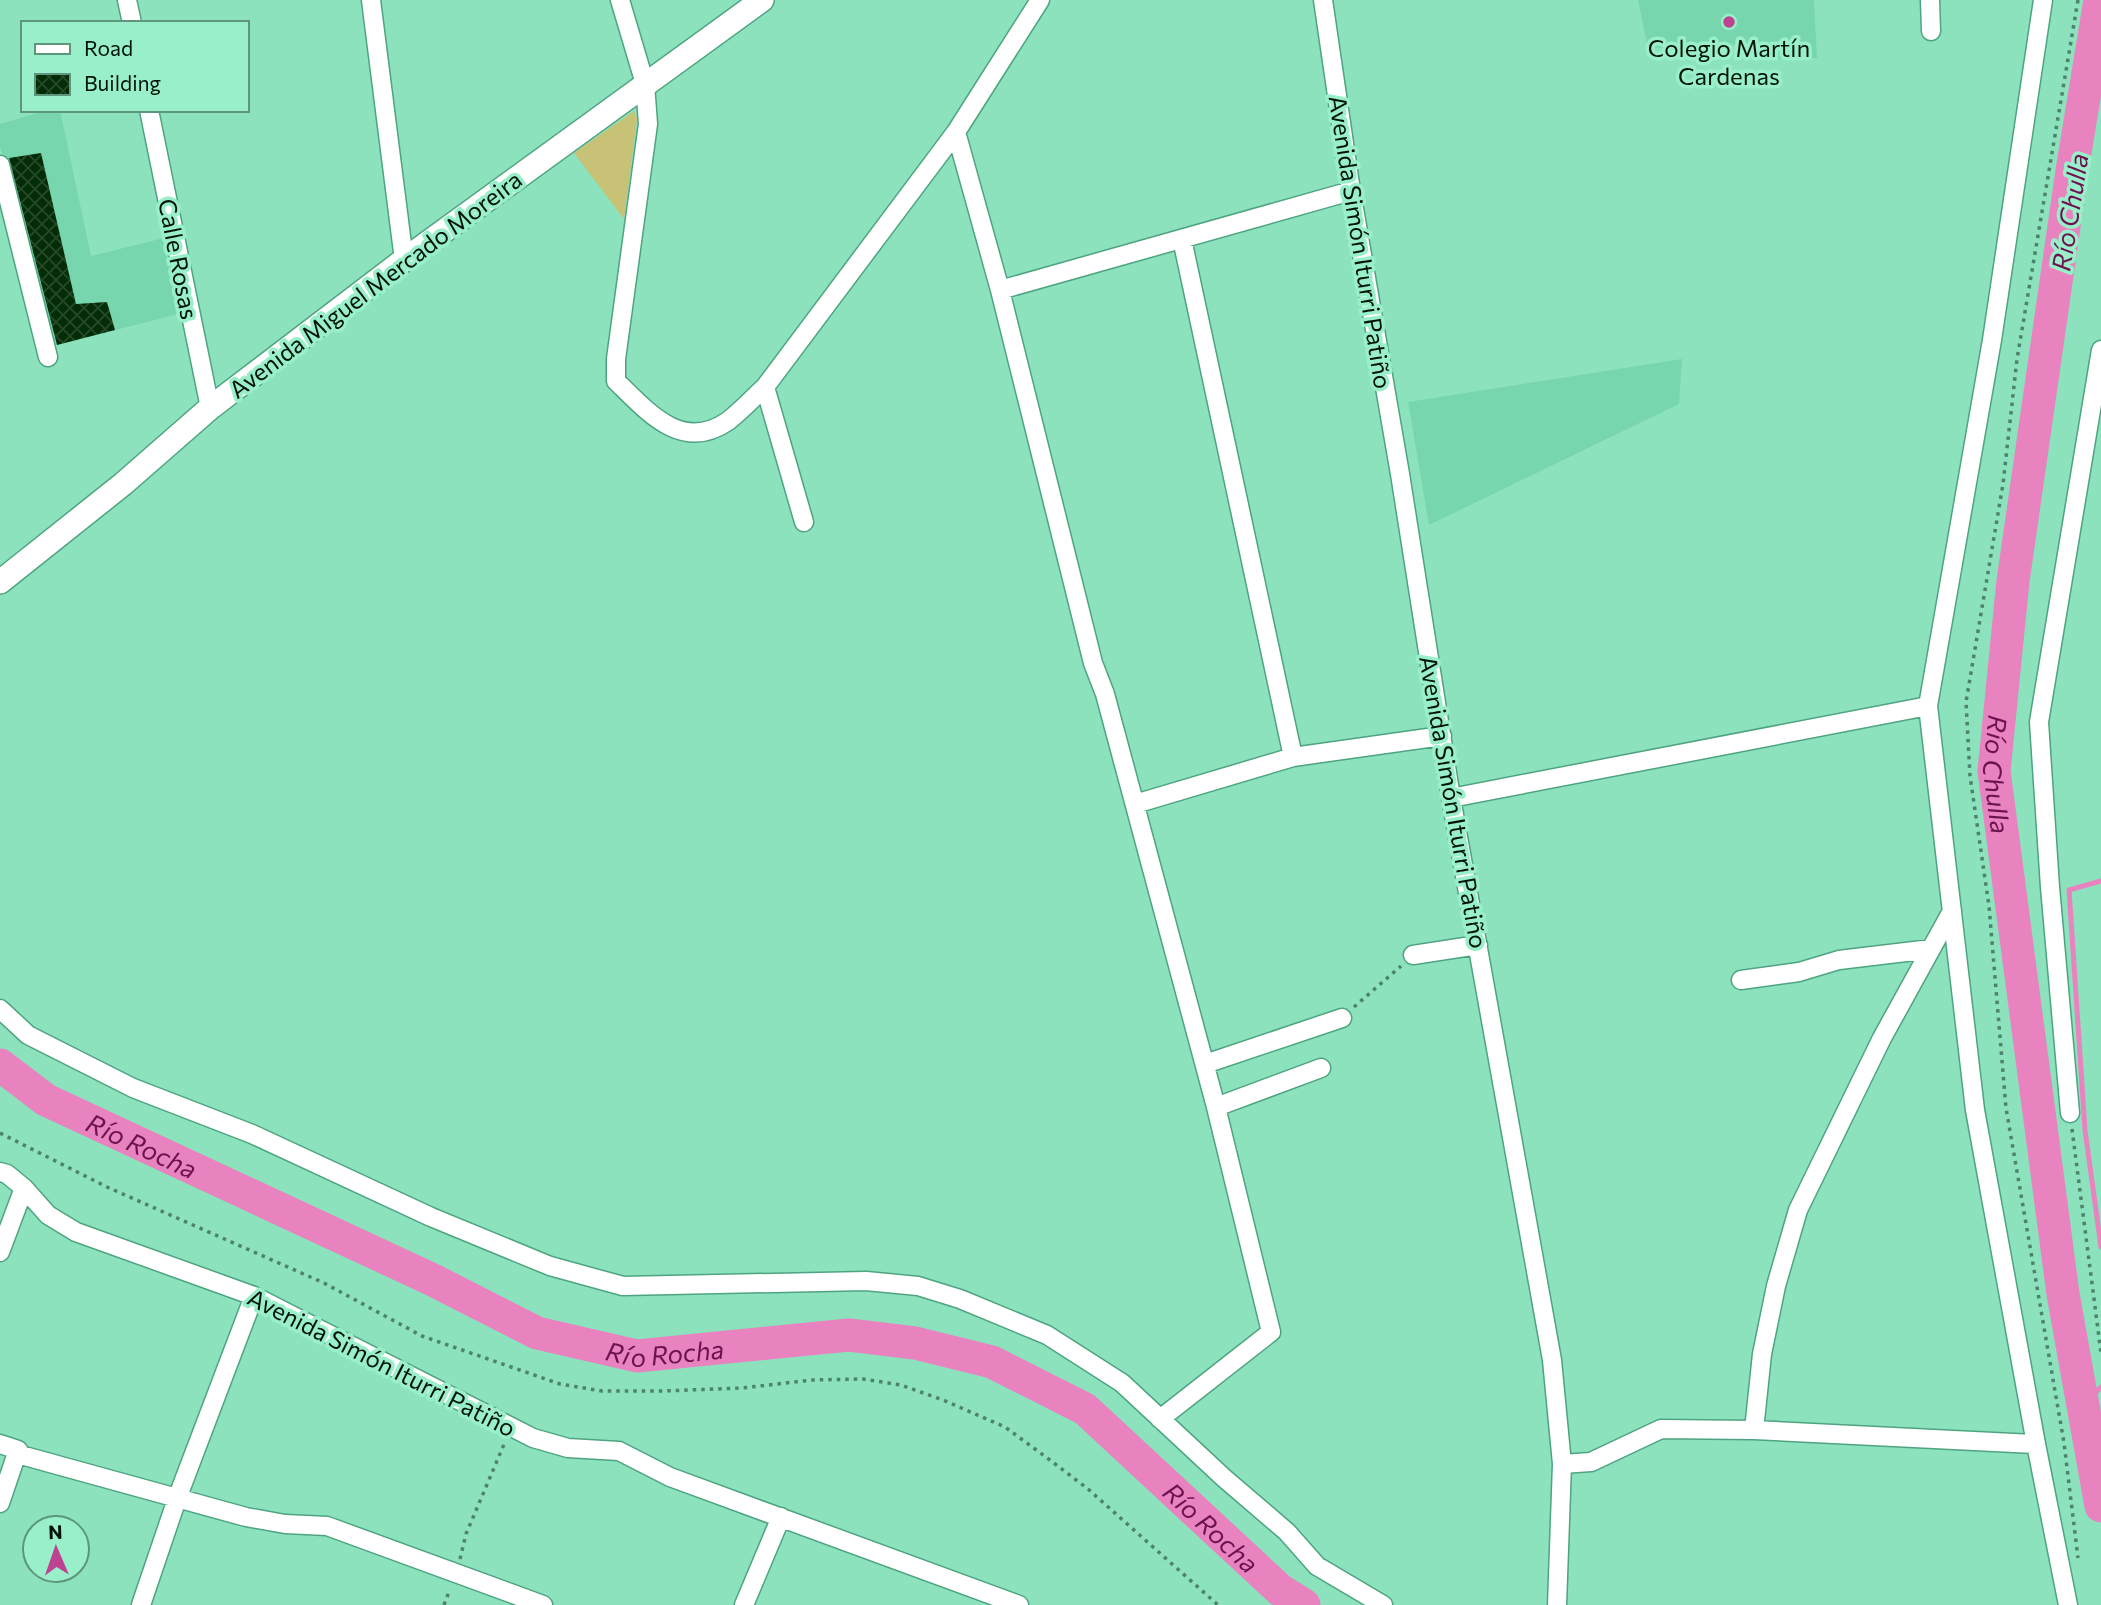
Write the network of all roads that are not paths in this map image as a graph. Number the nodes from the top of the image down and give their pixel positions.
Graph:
1 (127, 0) edge
2 (371, 0) edge
3 (620, 0) edge
4 (762, 0) edge
5 (1040, 0) edge
6 (1323, 0) edge
7 (1930, 0) edge
8 (2043, 0) edge
9 (132, 21) edge
10 (1931, 31) dead end
11 (645, 83) junction
12 (149, 112) edge
13 (956, 132) junction
14 (0, 165) edge
15 (1351, 191) junction
16 (1182, 239) junction
17 (404, 260) junction
18 (999, 290) junction
19 (2101, 350) edge
20 (48, 357) dead end
21 (765, 387) junction
22 (209, 408) junction
23 (804, 522) dead end
24 (0, 582) edge
25 (1928, 706) junction
26 (1442, 736) junction
27 (1293, 757) junction
28 (1451, 798) junction
29 (1135, 804) junction
30 (1952, 911) junction
31 (1478, 945) junction
32 (1931, 949) junction
33 (1413, 955) road end
34 (1741, 980) dead end
35 (0, 1009) edge
36 (1342, 1018) road end
37 (1205, 1065) junction
38 (1321, 1068) dead end
39 (1216, 1107) junction
40 (2070, 1113) road end
41 (0, 1172) edge
42 (24, 1188) junction
43 (0, 1252) edge
44 (254, 1296) junction
45 (1160, 1419) junction
46 (1754, 1430) junction
47 (0, 1444) edge
48 (2036, 1444) junction
49 (18, 1450) junction
50 (1562, 1464) junction
51 (178, 1496) junction
52 (0, 1503) edge
53 (780, 1517) junction
54 (141, 1605) edge
55 (542, 1605) edge
56 (744, 1605) edge
57 (1019, 1605) edge
58 (1382, 1605) edge
59 (1557, 1605) edge
60 (2068, 1605) edge

1 - 9 street
2 - 17 street
3 - 11 street
4 - 11 main road, Avenida Miguel Mercado Moreira
5 - 13 street
6 - 15 street, Avenida Simón Iturri Patiño
7 - 10 street
8 - 25 street
11 - 17 main road, Avenida Miguel Mercado Moreira
11 - 21 street
12 - 22 street, Calle Rosas
13 - 18 street
13 - 21 street
14 - 20 street
15 - 16 street
15 - 26 street, Avenida Simón Iturri Patiño
16 - 18 street
16 - 27 street
17 - 22 main road, Avenida Miguel Mercado Moreira
18 - 29 street
19 - 40 street
21 - 23 street
22 - 24 main road, Avenida Miguel Mercado Moreira
25 - 28 street
25 - 30 street
26 - 27 street
26 - 28 street, Avenida Simón Iturri Patiño
27 - 29 street
28 - 31 street, Avenida Simón Iturri Patiño
29 - 37 street
30 - 32 street
30 - 48 street
31 - 33 street
31 - 50 street, Avenida Simón Iturri Patiño
32 - 34 street
32 - 46 street
35 - 45 street
36 - 37 street
37 - 39 street
38 - 39 street
39 - 45 street
41 - 42 street, Avenida Simón Iturri Patiño
42 - 43 street
42 - 44 street, Avenida Simón Iturri Patiño
44 - 51 street
44 - 53 street, Avenida Simón Iturri Patiño
45 - 58 street
46 - 48 street
46 - 50 street
47 - 49 street
48 - 60 street
49 - 51 street
49 - 52 street
50 - 59 street, Avenida Simón Iturri Patiño
51 - 54 street
51 - 55 street
53 - 56 street
53 - 57 street, Avenida Simón Iturri Patiño

